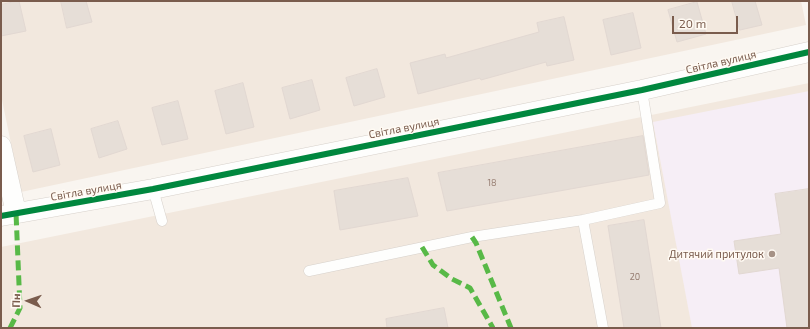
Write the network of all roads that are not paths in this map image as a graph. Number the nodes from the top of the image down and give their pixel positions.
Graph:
1 (809, 52) edge
2 (642, 90) junction
3 (1, 146) edge
4 (153, 189) junction
5 (8, 215) edge
6 (583, 220) junction
7 (162, 221) dead end
8 (309, 271) dead end
9 (603, 328) edge

1 - 2 street, Світла вулиця
2 - 4 street, Світла вулиця
2 - 6 lane
3 - 5 street
4 - 5 street, Світла вулиця
4 - 7 lane
6 - 8 lane
6 - 9 lane

